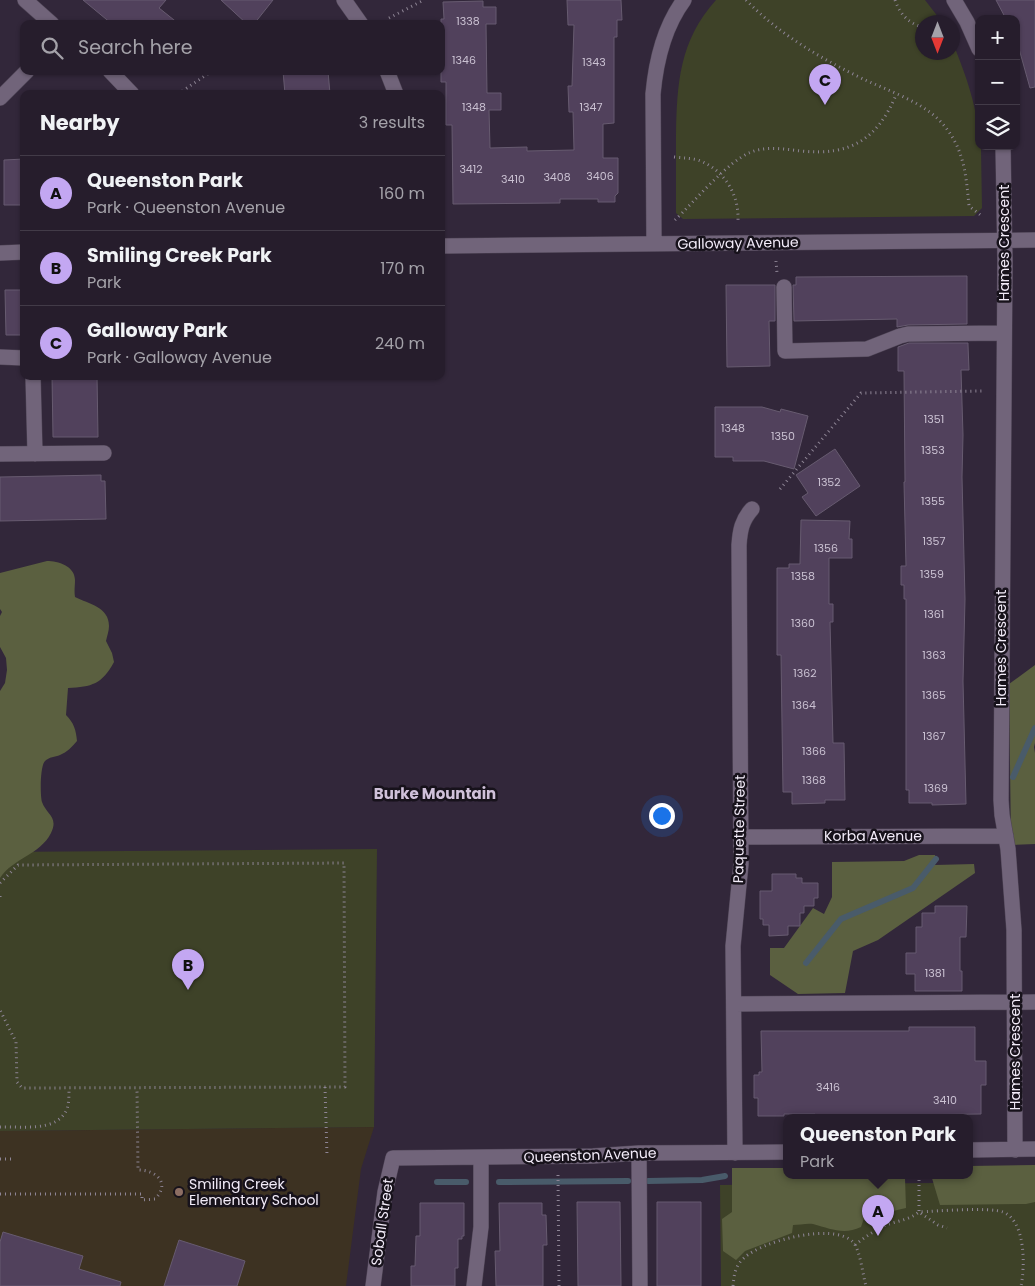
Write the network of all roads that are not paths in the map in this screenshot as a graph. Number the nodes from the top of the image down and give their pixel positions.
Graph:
1 (24, 0) edge
2 (344, 0) edge
3 (684, 0) edge
4 (954, 0) edge
5 (47, 20) edge
6 (358, 20) edge
7 (975, 40) edge
8 (23, 75) edge
9 (114, 75) edge
10 (389, 75) edge
11 (128, 90) edge
12 (394, 90) edge
13 (0, 98) edge
14 (1003, 150) edge
15 (1005, 240) junction
16 (1035, 240) edge
17 (654, 243) junction
18 (445, 246) edge
19 (0, 252) edge
20 (20, 252) edge
21 (784, 287) dead end
22 (1003, 333) junction
23 (0, 357) edge
24 (20, 358) edge
25 (33, 380) edge
26 (104, 453) dead end
27 (0, 454) edge
28 (35, 454) junction
29 (752, 509) dead end
30 (1006, 836) junction
31 (740, 837) junction
32 (1015, 1002) junction
33 (1035, 1002) edge
34 (734, 1004) junction
35 (1035, 1149) edge
36 (973, 1150) edge
37 (1015, 1150) junction
38 (783, 1152) edge
39 (639, 1153) junction
40 (735, 1153) junction
41 (393, 1158) joint
42 (481, 1158) junction
43 (373, 1286) edge
44 (474, 1286) edge
45 (640, 1286) edge

1 - 5 street
2 - 6 street
3 - 17 street
4 - 7 street
8 - 13 street
9 - 11 street
10 - 12 street
14 - 15 street, Hames Crescent
15 - 16 street, Galloway Avenue
15 - 17 street, Galloway Avenue
15 - 22 street, Hames Crescent
17 - 18 street, Galloway Avenue
19 - 20 street
21 - 22 street
22 - 30 street, Hames Crescent
23 - 24 street
25 - 28 street
26 - 28 street
27 - 28 street
29 - 31 street, Paquette Street
30 - 31 street, Korba Avenue
30 - 32 street, Hames Crescent
31 - 34 street, Paquette Street
32 - 33 street
32 - 34 street
32 - 37 street, Hames Crescent
34 - 40 street, Paquette Street
35 - 37 street
36 - 37 street
38 - 40 street, Queenston Avenue
39 - 40 street, Queenston Avenue
39 - 42 street, Queenston Avenue
39 - 45 street
41 - 42 street, Queenston Avenue
41 - 43 street, Soball Street
42 - 44 street

